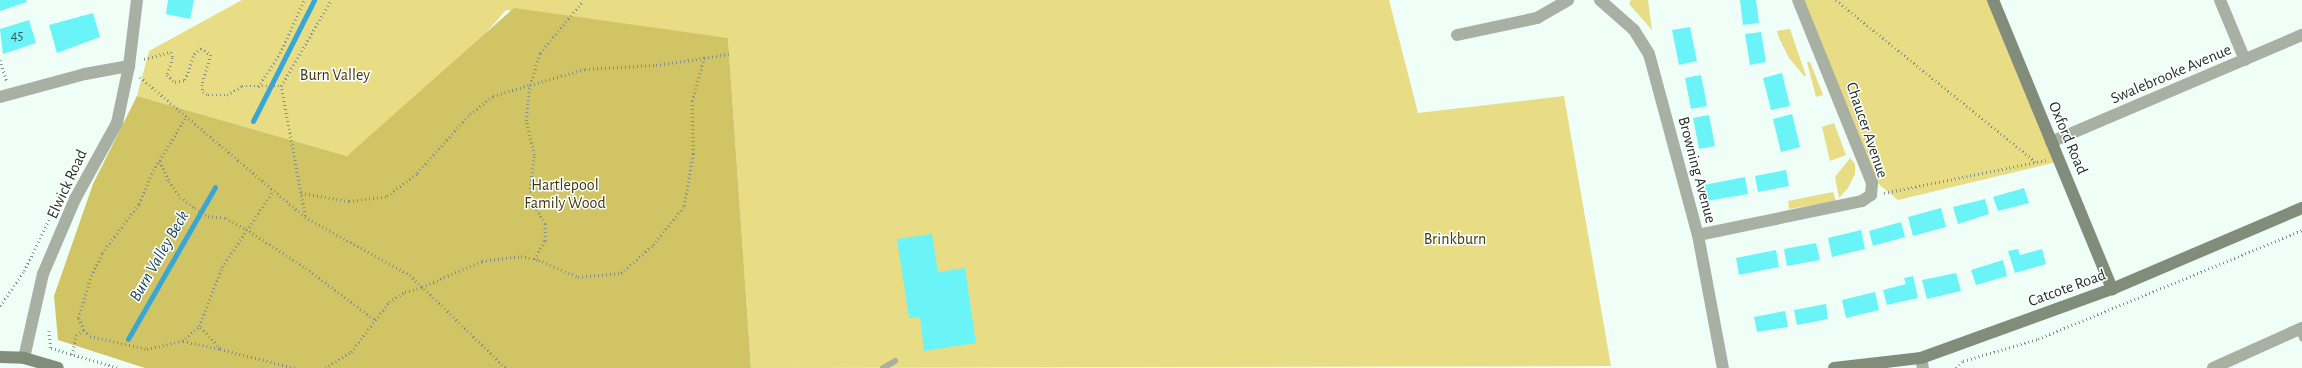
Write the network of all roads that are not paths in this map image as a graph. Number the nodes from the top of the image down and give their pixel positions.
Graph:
1 (137, 0) edge
2 (1568, 0) edge
3 (1600, 0) edge
4 (1798, 0) edge
5 (1994, 0) edge
6 (2220, 0) edge
7 (1457, 35) dead end
8 (2302, 35) edge
9 (2245, 60) junction
10 (129, 66) junction
11 (6, 96) edge
12 (2051, 142) junction
13 (2302, 208) edge
14 (1698, 235) junction
15 (2112, 289) junction
16 (2301, 332) edge
17 (0, 357) edge
18 (24, 358) junction
19 (895, 361) dead end
20 (1922, 363) edge
21 (58, 368) edge
22 (883, 368) edge
23 (1723, 368) edge
24 (1834, 368) edge
25 (2213, 368) edge

1 - 10 street, Elwick Road
2 - 7 street
3 - 14 street, Browning Avenue
4 - 14 street, Chaucer Avenue
5 - 12 street, Oxford Road
6 - 9 street
8 - 9 street, Swalebrooke Avenue
9 - 12 street, Swalebrooke Avenue
10 - 11 street
10 - 18 street, Elwick Road
12 - 15 street, Oxford Road
13 - 15 street, Catcote Road
14 - 23 street, Browning Avenue
15 - 20 street, Catcote Road
16 - 25 street
17 - 18 street
18 - 21 street
19 - 22 lane
20 - 24 street, Catcote Road

